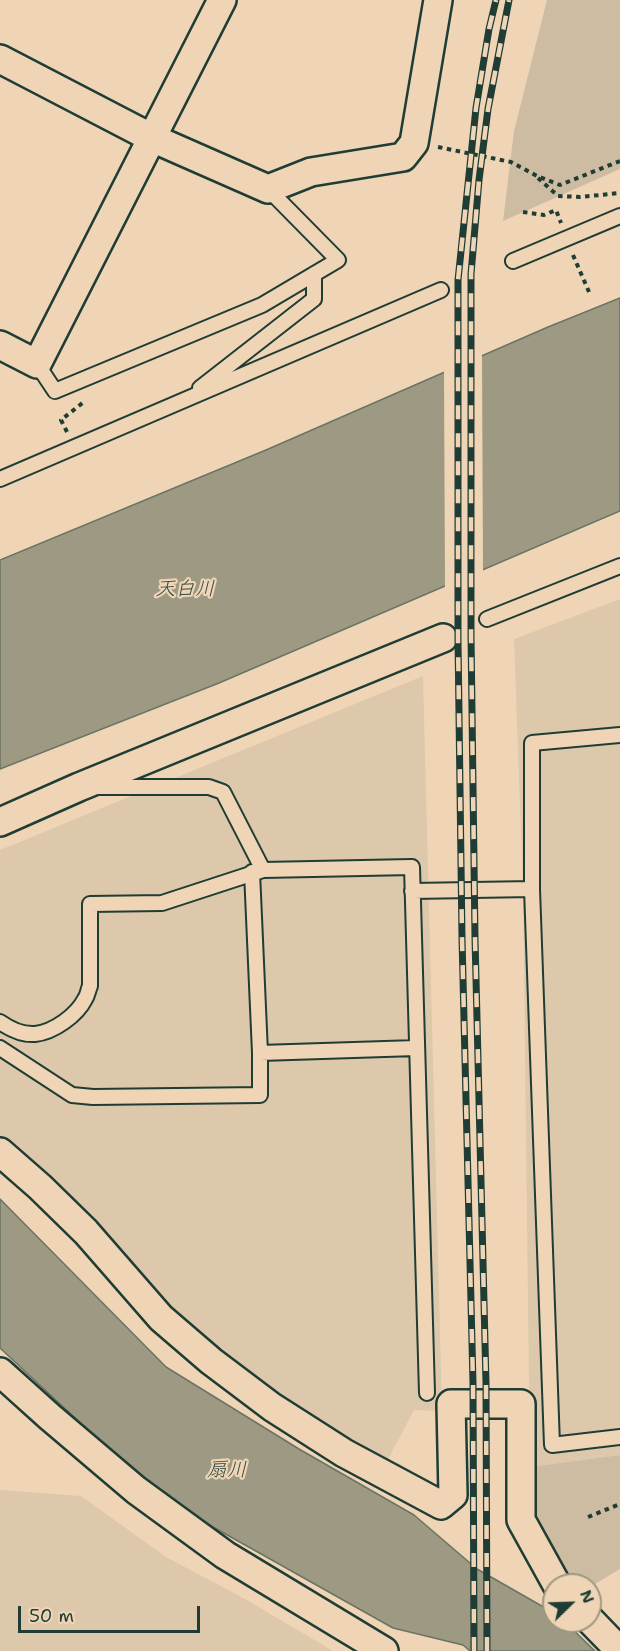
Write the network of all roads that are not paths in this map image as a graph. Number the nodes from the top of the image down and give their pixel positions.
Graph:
1 (222, 0) edge
2 (438, 0) edge
3 (0, 59) edge
4 (152, 138) junction
5 (268, 189) junction
6 (620, 216) edge
7 (513, 261) dead end
8 (314, 274) junction
9 (441, 290) dead end
10 (0, 345) edge
11 (37, 364) junction
12 (184, 400) junction
13 (0, 479) edge
14 (620, 566) edge
15 (487, 619) dead end
16 (443, 638) dead end
17 (620, 735) edge
18 (79, 787) junction
19 (0, 822) edge
20 (257, 871) junction
21 (532, 889) junction
22 (412, 891) junction
23 (0, 1022) edge
24 (0, 1048) edge
25 (416, 1048) junction
26 (260, 1053) junction
27 (0, 1152) edge
28 (0, 1372) edge
29 (427, 1393) dead end
30 (620, 1437) edge
31 (550, 1573) edge
32 (602, 1632) edge
33 (384, 1651) edge
34 (620, 1651) edge

1 - 4 street
2 - 5 street
3 - 4 street
4 - 5 street
4 - 11 street
5 - 8 lane
6 - 7 lane
8 - 11 lane
8 - 12 lane
9 - 12 lane
10 - 11 street
12 - 13 lane
14 - 15 lane
16 - 18 street
17 - 21 lane
18 - 19 street
18 - 20 lane
20 - 22 lane
20 - 23 lane
20 - 26 lane
21 - 22 lane
21 - 30 lane
22 - 25 lane
24 - 26 lane
25 - 26 lane
25 - 29 lane
27 - 31 street
28 - 33 street
32 - 34 street

